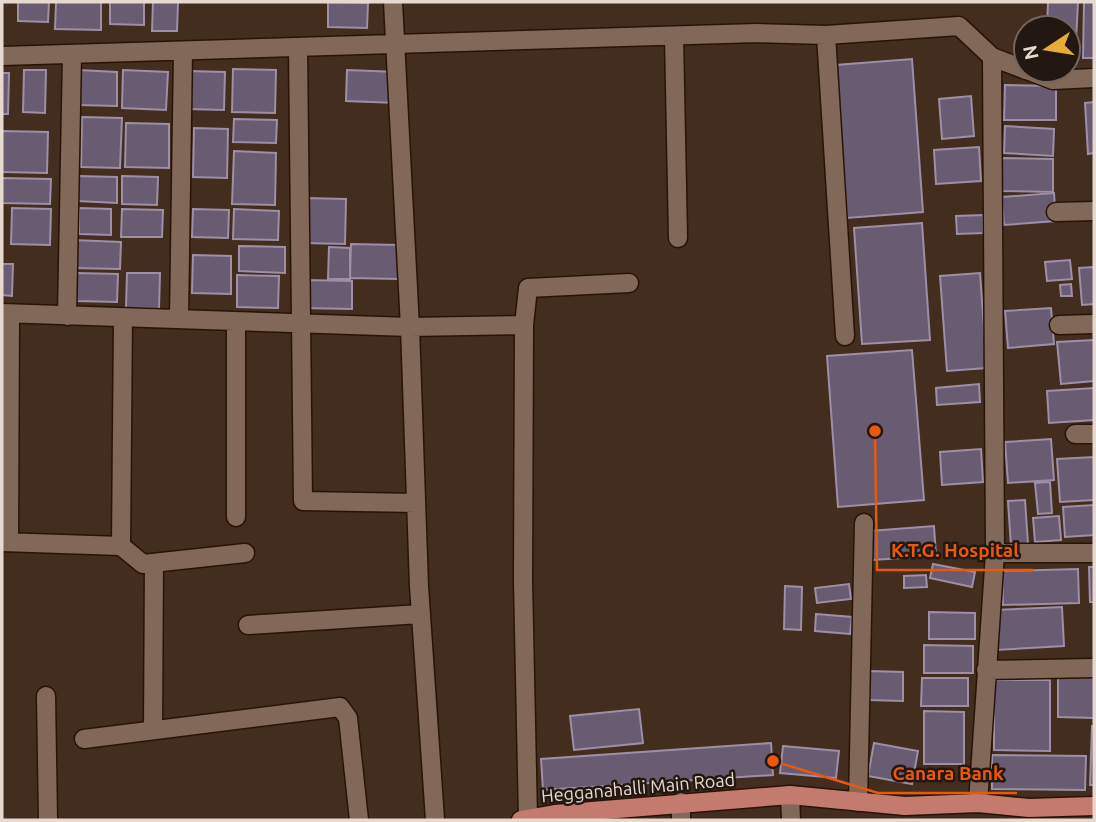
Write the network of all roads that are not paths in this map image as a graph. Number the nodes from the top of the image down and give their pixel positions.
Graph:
1 (393, 2) edge
2 (826, 35) junction
3 (674, 36) junction
4 (397, 45) junction
5 (298, 48) junction
6 (183, 51) junction
7 (72, 54) junction
8 (2, 55) edge
9 (992, 57) junction
10 (1012, 65) edge
11 (1094, 211) edge
12 (1056, 212) dead end
13 (678, 238) dead end
14 (629, 283) dead end
15 (6, 314) edge
16 (67, 316) junction
17 (123, 317) junction
18 (179, 320) junction
19 (236, 322) junction
20 (301, 323) junction
21 (1094, 324) edge
22 (524, 325) junction
23 (1059, 325) dead end
24 (410, 327) junction
25 (845, 336) dead end
26 (1094, 434) edge
27 (1075, 435) dead end
28 (416, 503) junction
29 (236, 517) dead end
30 (863, 523) dead end
31 (5, 542) edge
32 (121, 546) junction
33 (245, 553) dead end
34 (995, 553) junction
35 (1094, 553) edge
36 (154, 562) junction
37 (420, 614) junction
38 (248, 625) dead end
39 (1094, 668) edge
40 (986, 670) junction
41 (46, 696) dead end
42 (153, 730) junction
43 (84, 739) dead end
44 (790, 795) junction
45 (858, 802) junction
46 (978, 803) junction
47 (1094, 806) edge
48 (681, 811) edge
49 (906, 813) edge
50 (1029, 814) edge
51 (555, 817) edge
52 (524, 819) edge
53 (48, 820) edge
54 (359, 820) edge
55 (435, 820) edge
56 (791, 820) edge

1 - 4 street
2 - 3 street
2 - 9 street
2 - 25 street
3 - 4 street
3 - 13 street
4 - 5 street
4 - 24 street
5 - 6 street
5 - 20 street
6 - 7 street
6 - 18 street
7 - 8 street
7 - 16 street
9 - 10 street
9 - 34 street
11 - 12 street
14 - 22 street
15 - 16 street
15 - 31 street
16 - 17 street
17 - 18 street
17 - 32 street
18 - 19 street
19 - 20 street
19 - 29 street
20 - 24 street
20 - 28 street
21 - 23 street
22 - 24 street
22 - 52 street
24 - 28 street
26 - 27 street
28 - 37 street
30 - 45 street
31 - 32 street
32 - 36 street
33 - 36 street
34 - 35 street
34 - 40 street
36 - 42 street
37 - 38 street
37 - 55 street
39 - 40 street
40 - 46 street
41 - 53 street
42 - 43 street
42 - 54 street
44 - 45 main road, Hegganahalli Main Road
44 - 48 main road, Hegganahalli Main Road
44 - 56 street
45 - 49 main road, Hegganahalli Main Road
46 - 49 main road, Hegganahalli Main Road
46 - 50 main road, Hegganahalli Main Road
47 - 50 main road, Hegganahalli Main Road
48 - 51 main road, Hegganahalli Main Road
51 - 52 main road, Hegganahalli Main Road

